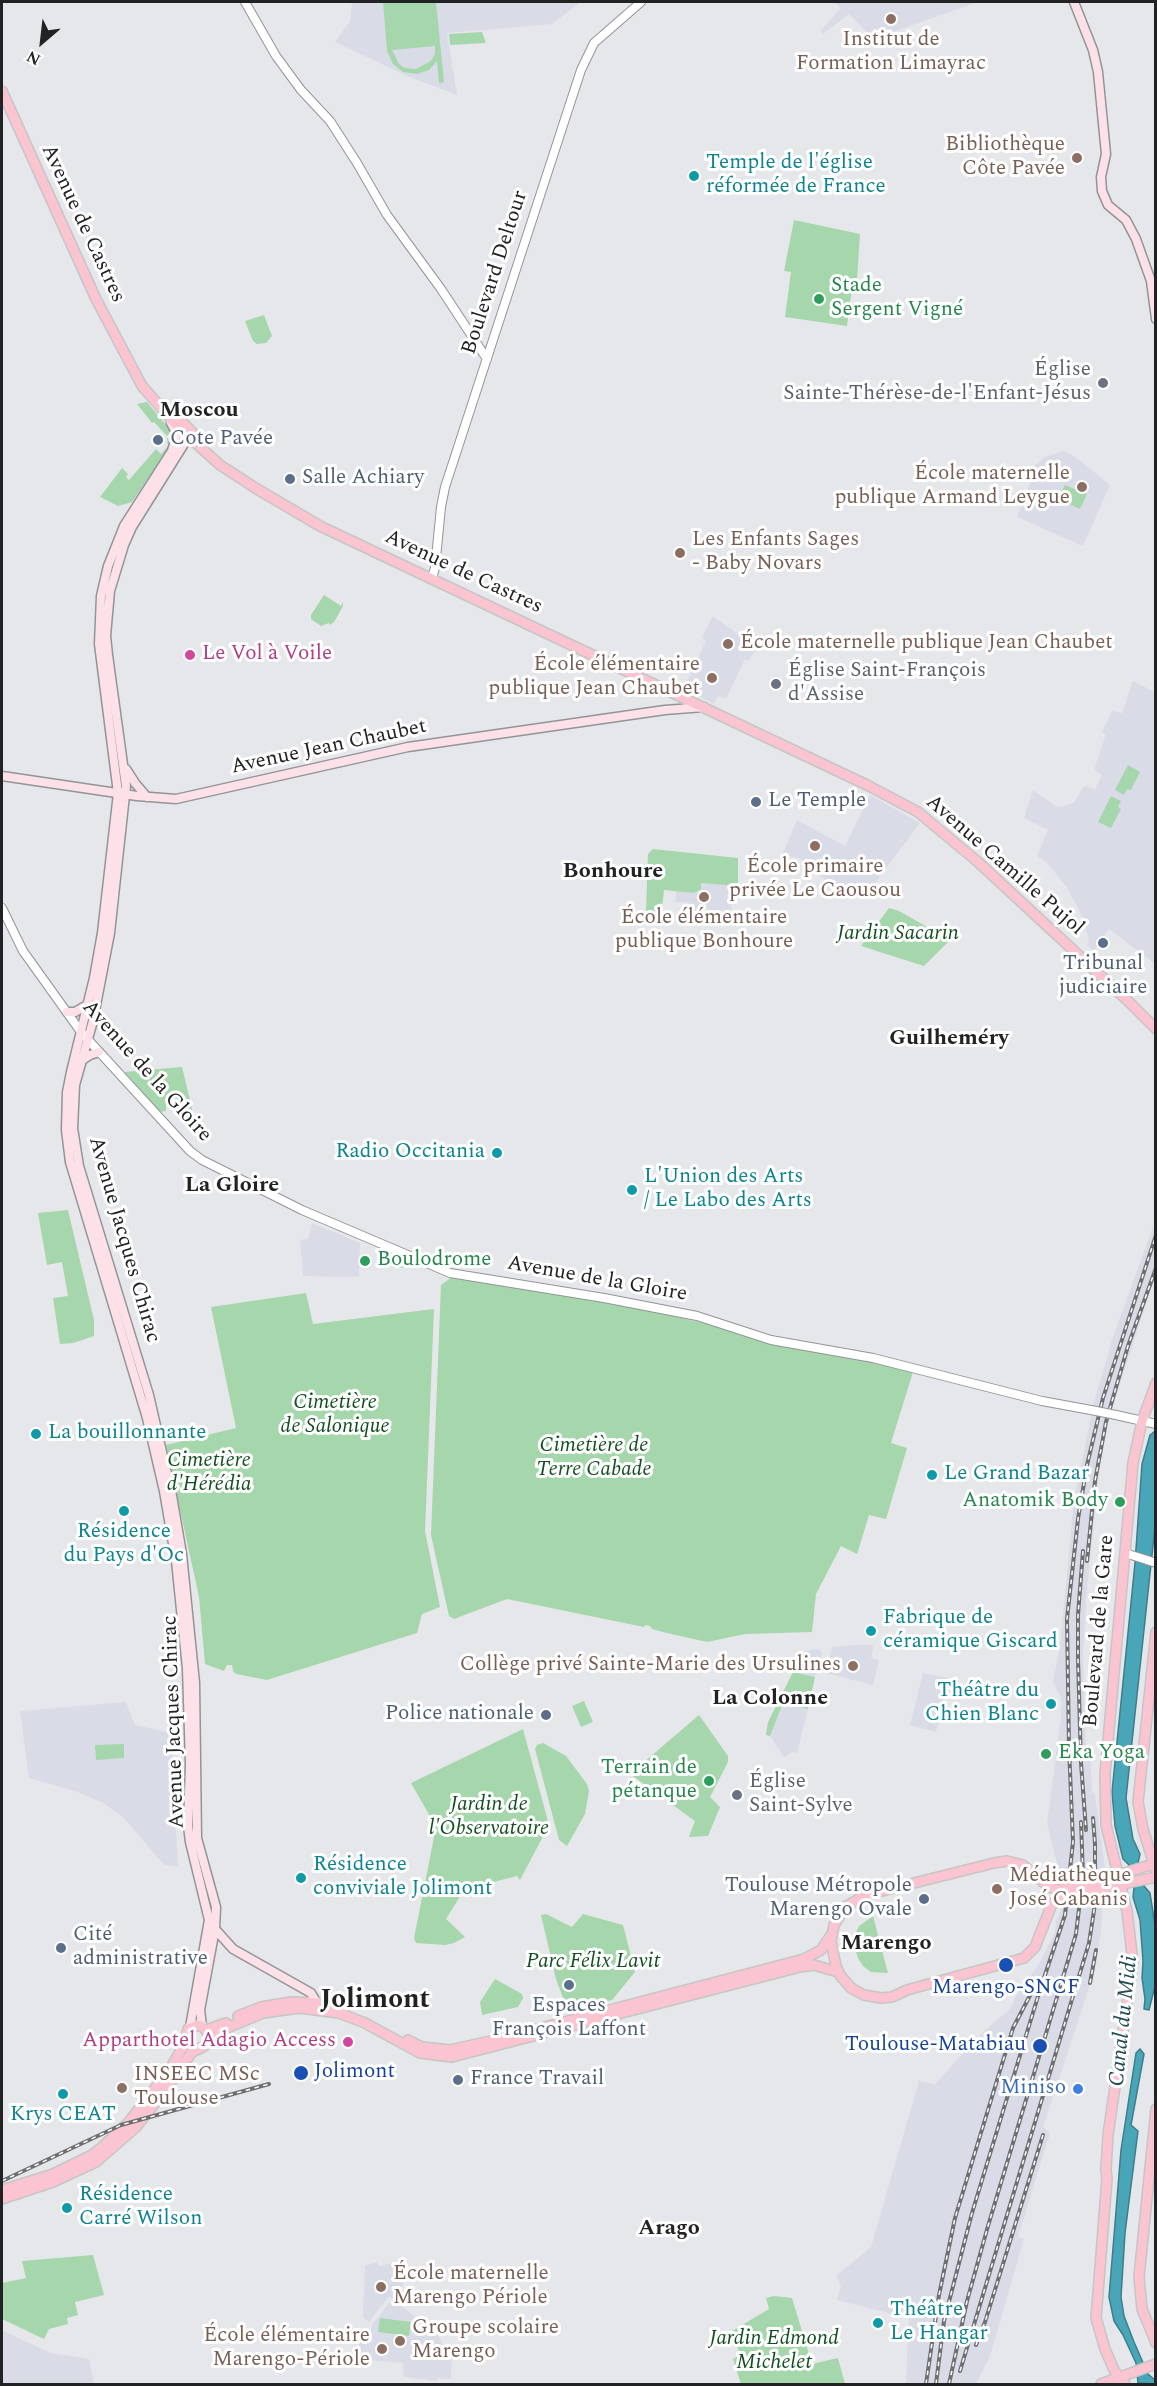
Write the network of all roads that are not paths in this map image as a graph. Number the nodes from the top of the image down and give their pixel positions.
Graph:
1 (245, 2) edge
2 (641, 2) edge
3 (1074, 2) edge
4 (2, 91) edge
5 (1155, 319) edge
6 (487, 359) junction
7 (134, 370) junction
8 (184, 423) junction
9 (184, 438) junction
10 (215, 456) junction
11 (236, 476) junction
12 (143, 501) junction
13 (432, 578) junction
14 (679, 695) junction
15 (704, 707) junction
16 (664, 710) junction
17 (678, 710) junction
18 (120, 767) junction
19 (2, 776) edge
20 (101, 790) junction
21 (122, 793) junction
22 (147, 797) junction
23 (2, 908) edge
24 (87, 1005) junction
25 (67, 1012) junction
26 (1155, 1029) edge
27 (84, 1036) junction
28 (99, 1052) junction
29 (81, 1061) junction
30 (1155, 1383) edge
31 (1149, 1422) edge
32 (1127, 1554) junction
33 (1155, 1563) edge
34 (1155, 1632) edge
35 (1152, 1867) edge
36 (1151, 1878) edge
37 (1123, 1879) junction
38 (1059, 1895) junction
39 (215, 1929) junction
40 (831, 1935) junction
41 (838, 1972) junction
42 (317, 2003) junction
43 (564, 2026) junction
44 (190, 2027) junction
45 (204, 2028) junction
46 (185, 2039) junction
47 (208, 2042) junction
48 (196, 2049) junction
49 (1155, 2109) edge
50 (2, 2190) edge
51 (2, 2199) edge
52 (1155, 2343) edge
53 (1154, 2365) edge
54 (1125, 2379) edge
55 (1101, 2385) edge

1 - 6 street
2 - 6 street, Boulevard Deltour
3 - 5 main road
4 - 7 main road, Avenue de Castres
6 - 13 street, Boulevard Deltour
7 - 8 main road, Avenue de Castres
7 - 9 main road, Avenue de Castres
8 - 9 main road
8 - 10 main road, Avenue de Castres
9 - 10 main road, Avenue de Castres
9 - 11 main road, Avenue de Castres
9 - 12 main road, Avenue Jacques Chirac
9 - 12 main road, Avenue Jacques Chirac
10 - 11 main road, Avenue de Castres
11 - 13 main road, Avenue de Castres
12 - 18 main road, Avenue Jacques Chirac
13 - 14 main road, Avenue de Castres
14 - 15 main road, Avenue Camille Pujol
14 - 16 main road
14 - 17 main road
15 - 17 main road, Avenue Jean Chaubet
15 - 26 main road, Avenue Camille Pujol
16 - 17 main road, Avenue Jean Chaubet
16 - 22 main road, Avenue Jean Chaubet
18 - 20 main road
18 - 21 main road, Avenue Jacques Chirac
18 - 22 main road
19 - 20 main road, Avenue Jean Chaubet
20 - 21 main road, Avenue Jean Chaubet
21 - 22 main road, Avenue Jean Chaubet
21 - 24 main road, Avenue Jacques Chirac
21 - 27 main road, Avenue Jacques Chirac
23 - 25 street, Avenue de la Gloire
24 - 25 main road
24 - 27 main road, Avenue Jacques Chirac
25 - 27 street, Avenue de la Gloire
27 - 28 street, Avenue de la Gloire
27 - 29 main road, Avenue Jacques Chirac
27 - 44 main road, Avenue Jacques Chirac
28 - 29 main road
28 - 31 street, Avenue de la Gloire, bridge
29 - 39 main road, Avenue Jacques Chirac
30 - 31 main road, Boulevard de la Gare
31 - 32 main road, Boulevard de la Gare
32 - 33 street
32 - 37 main road, Boulevard de la Gare
34 - 35 main road
35 - 37 main road
36 - 37 main road
37 - 38 main road, bridge
37 - 54 main road, Boulevard de la Gare
38 - 40 main road
38 - 41 main road
39 - 42 main road
39 - 45 main road, Avenue Jacques Chirac
40 - 41 main road
40 - 43 main road
41 - 43 main road
42 - 43 main road
42 - 45 main road
43 - 47 main road
44 - 45 main road
44 - 46 main road
45 - 47 main road
46 - 48 main road
46 - 50 main road
47 - 48 main road
48 - 51 main road
49 - 52 main road
53 - 54 main road
54 - 55 main road

